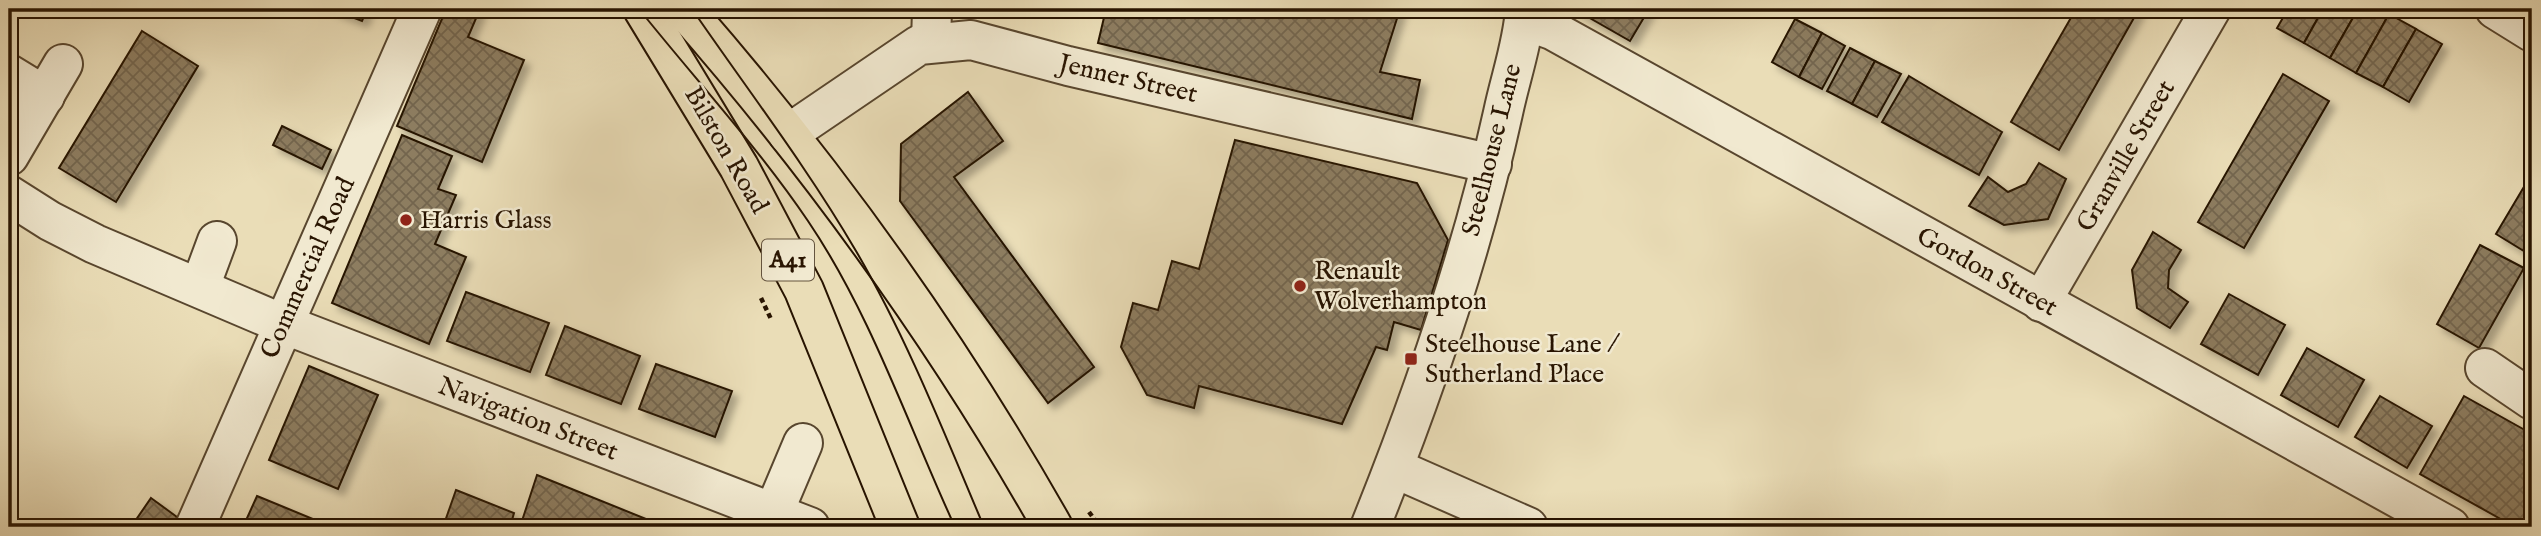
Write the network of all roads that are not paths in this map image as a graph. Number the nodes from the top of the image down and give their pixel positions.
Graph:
1 (422, 9) edge
2 (643, 9) edge
3 (684, 9) edge
4 (2211, 9) edge
5 (2495, 9) edge
6 (1524, 14) edge
7 (931, 26) edge
8 (2532, 32) edge
9 (9, 74) edge
10 (788, 134) junction
11 (9, 156) edge
12 (1492, 164) junction
13 (9, 195) edge
14 (217, 241) dead end
15 (200, 287) junction
16 (2041, 302) junction
17 (283, 324) junction
18 (2485, 368) dead end
19 (2532, 400) edge
20 (803, 443) dead end
21 (1394, 468) junction
22 (773, 514) junction
23 (195, 527) edge
24 (810, 527) edge
25 (900, 527) edge
26 (1053, 527) edge
27 (1370, 527) edge
28 (1528, 527) edge
29 (2450, 527) edge

1 - 17 street, Commercial Road
2 - 25 highway, Bilston Road / A41
3 - 10 highway, Bilston Road
4 - 16 street, Granville Street
5 - 8 street
6 - 12 street, Steelhouse Lane
6 - 16 street, Gordon Street
7 - 10 street, Jenner Street
7 - 12 street, Jenner Street
9 - 11 street
10 - 26 highway, Bilston Road
12 - 21 street, Steelhouse Lane
13 - 15 street, Navigation Street
14 - 15 street
15 - 17 street, Navigation Street
16 - 29 street, Gordon Street
17 - 22 street, Navigation Street
17 - 23 street, Commercial Road
18 - 19 street
20 - 22 street
21 - 27 street, Steelhouse Lane
21 - 28 street
22 - 24 street, Navigation Street

